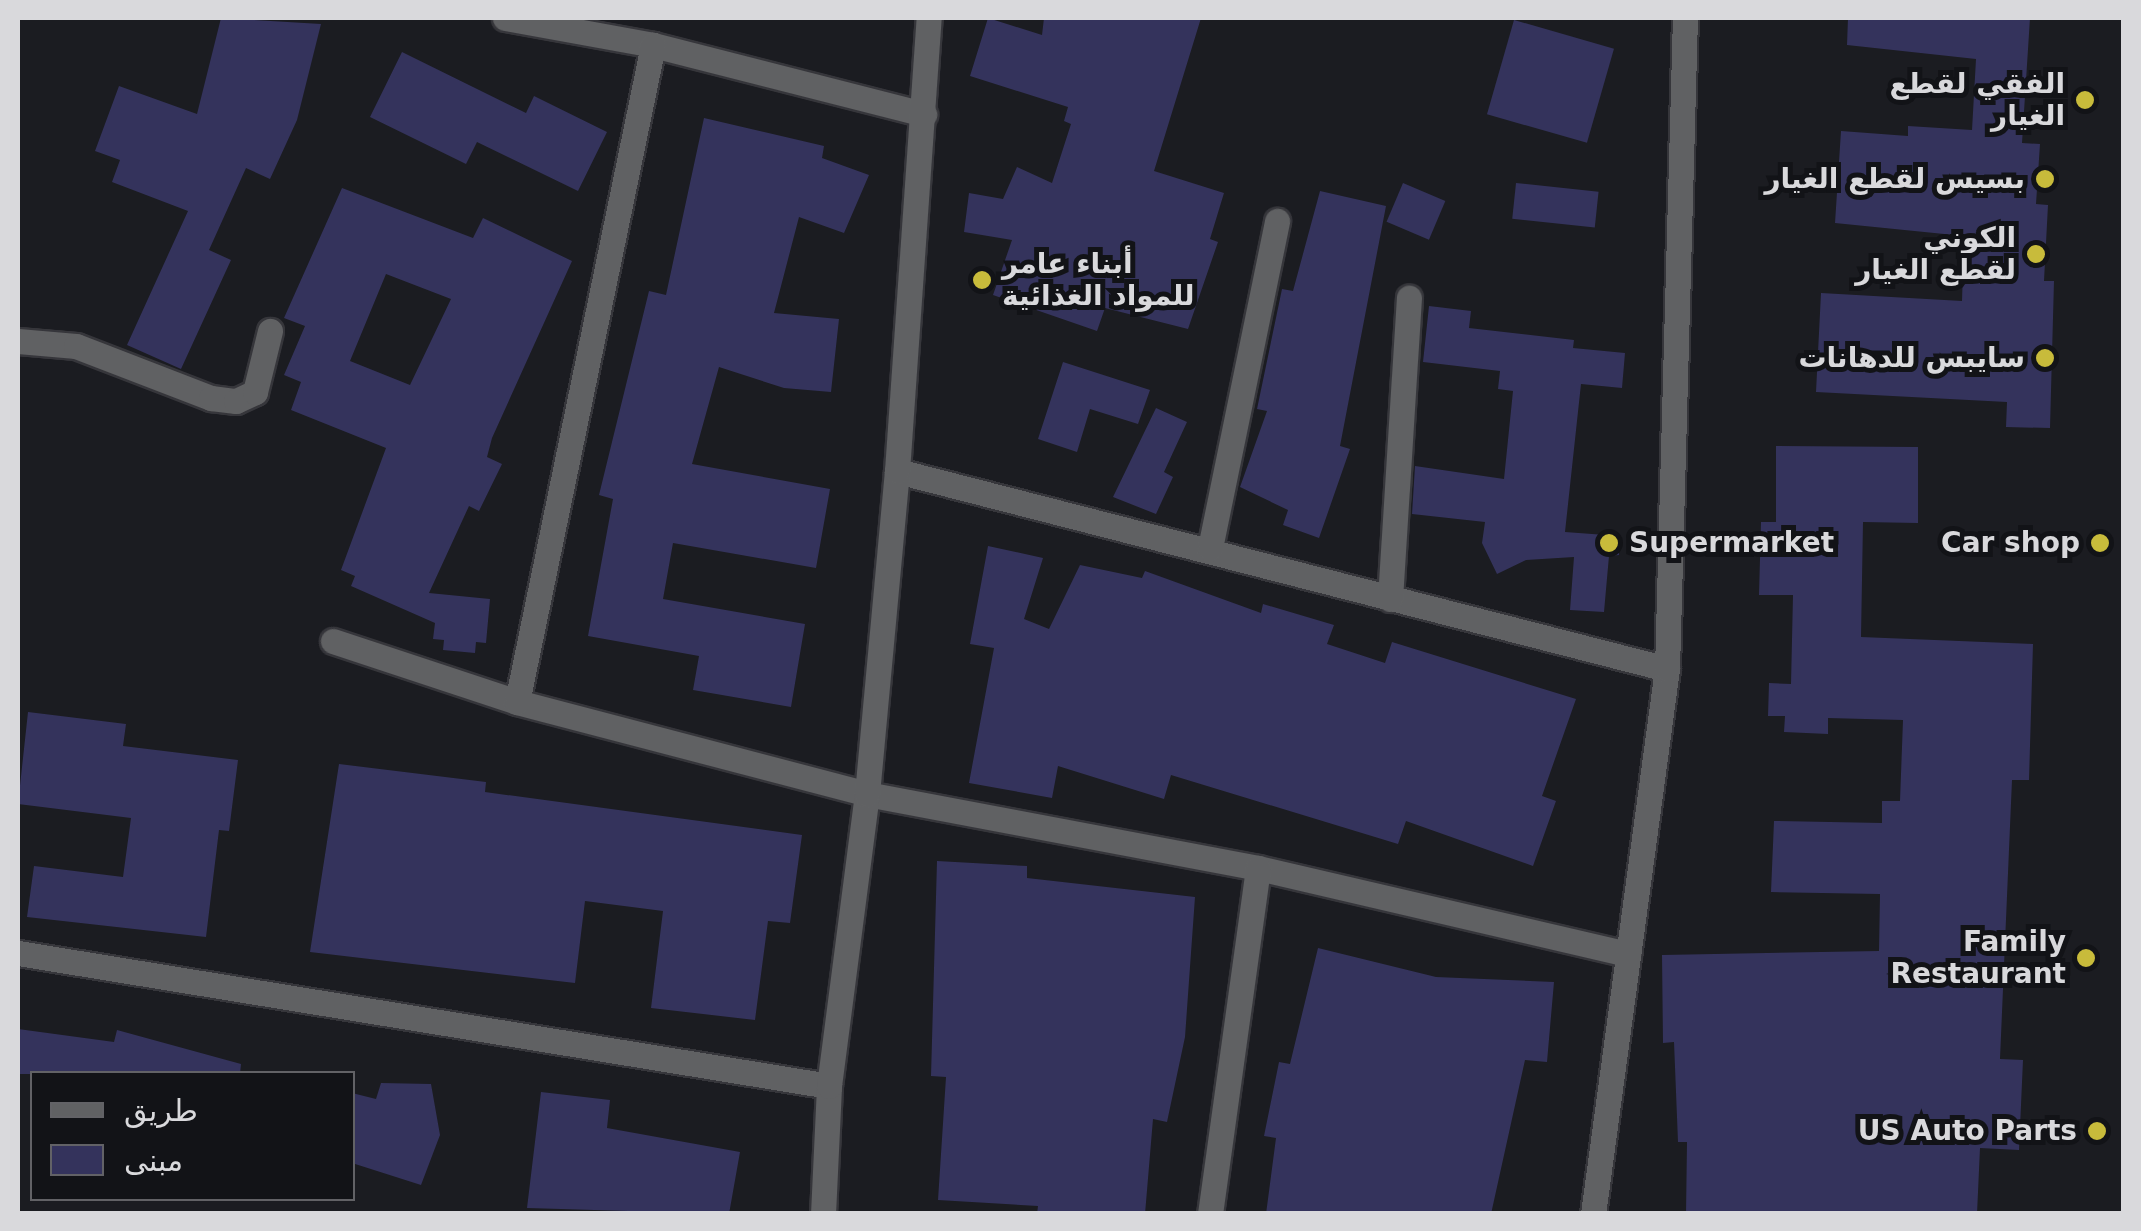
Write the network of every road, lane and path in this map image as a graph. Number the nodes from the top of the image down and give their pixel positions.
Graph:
1 (504, 18) edge
2 (929, 18) edge
3 (1685, 18) edge
4 (653, 45) junction
5 (924, 114) junction
6 (1277, 220) dead end
7 (1409, 298) dead end
8 (270, 331) dead end
9 (18, 340) edge
10 (897, 471) junction
11 (1210, 548) junction
12 (1390, 599) junction
13 (333, 641) dead end
14 (1666, 669) junction
15 (517, 702) junction
16 (867, 794) junction
17 (1258, 868) junction
18 (18, 953) edge
19 (1628, 954) junction
20 (830, 1086) junction
21 (822, 1214) edge
22 (1210, 1214) edge
23 (1593, 1214) edge

1 - 4 street
2 - 5 street
3 - 14 street
4 - 5 street
4 - 15 street
5 - 10 street
6 - 11 street
7 - 12 street
8 - 9 street
10 - 11 street
10 - 16 street
11 - 12 street
12 - 14 street
13 - 15 street
14 - 19 street
15 - 16 street
16 - 17 street
16 - 20 street
17 - 19 street
17 - 22 street
18 - 20 street
19 - 23 street
20 - 21 street

